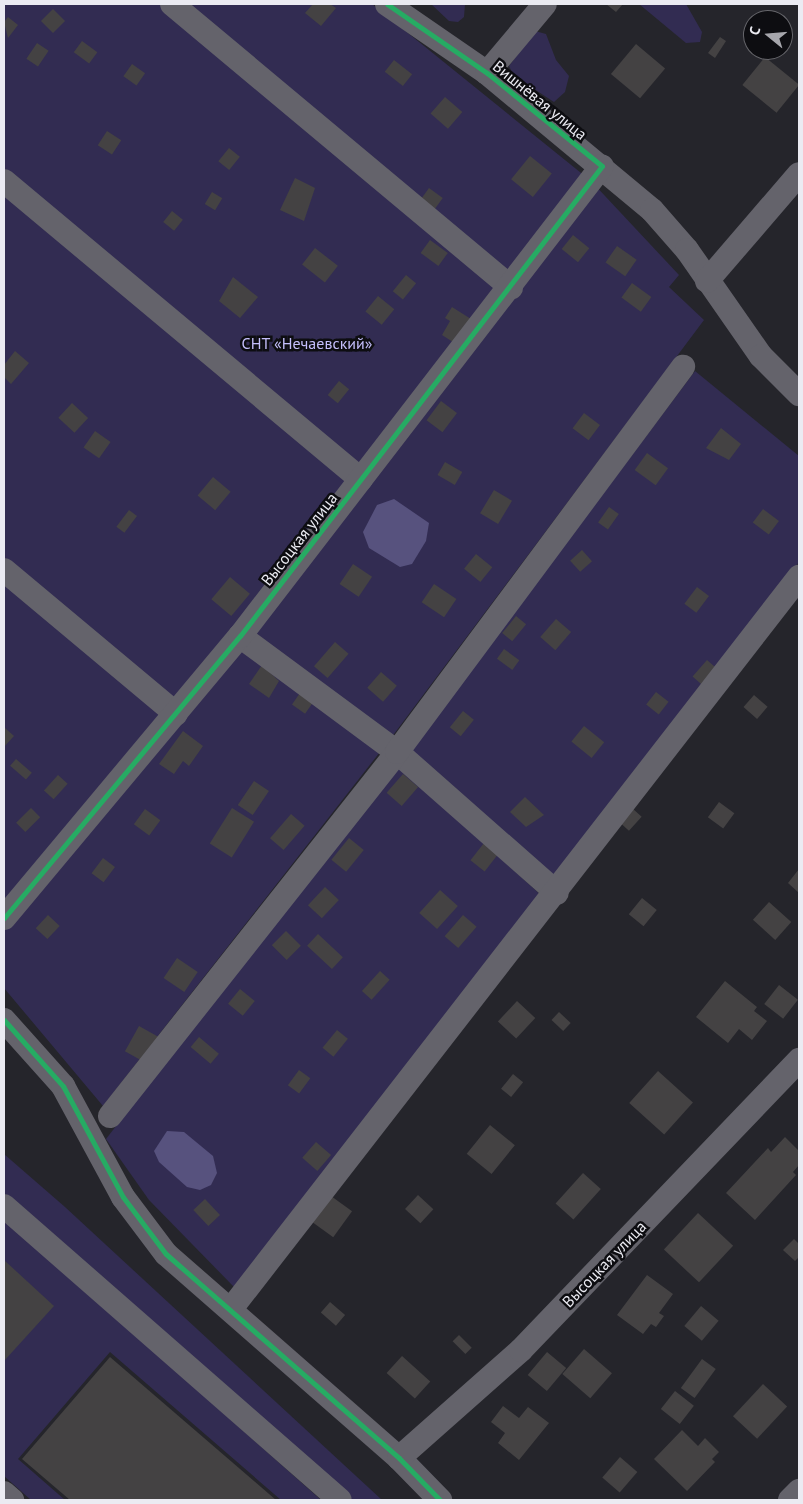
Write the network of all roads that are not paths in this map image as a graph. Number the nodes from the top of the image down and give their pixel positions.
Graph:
1 (172, 4) edge
2 (387, 4) edge
3 (545, 4) edge
4 (486, 73) junction
5 (602, 166) junction
6 (799, 174) edge
7 (4, 181) edge
8 (707, 281) junction
9 (511, 287) junction
10 (684, 367) dead end
11 (799, 394) edge
12 (361, 479) junction
13 (4, 570) edge
14 (799, 577) edge
15 (240, 636) junction
16 (176, 714) junction
17 (397, 752) junction
18 (557, 893) junction
19 (4, 918) edge
20 (8, 1031) edge
21 (799, 1060) edge
22 (110, 1116) dead end
23 (4, 1206) edge
24 (231, 1309) junction
25 (399, 1458) junction
26 (799, 1491) edge
27 (4, 1493) edge
28 (12, 1500) edge
29 (340, 1500) edge
30 (440, 1500) edge
31 (790, 1500) edge

1 - 9 street
2 - 4 street, Вишнёвая улица
3 - 4 street
4 - 5 street, Вишнёвая улица
5 - 8 street, Вишнёвая улица
5 - 9 street, Высоцкая улица
6 - 8 street
7 - 12 street
8 - 11 street, Вишнёвая улица
9 - 12 street, Высоцкая улица
10 - 17 street
12 - 15 street, Высоцкая улица
13 - 16 street
14 - 18 street
15 - 16 street, Высоцкая улица
15 - 17 street
16 - 19 street, Высоцкая улица
17 - 18 street
17 - 22 street
18 - 24 street
20 - 24 street
21 - 25 street, Высоцкая улица
23 - 29 street
24 - 25 street
25 - 30 street
26 - 31 street
27 - 28 street

